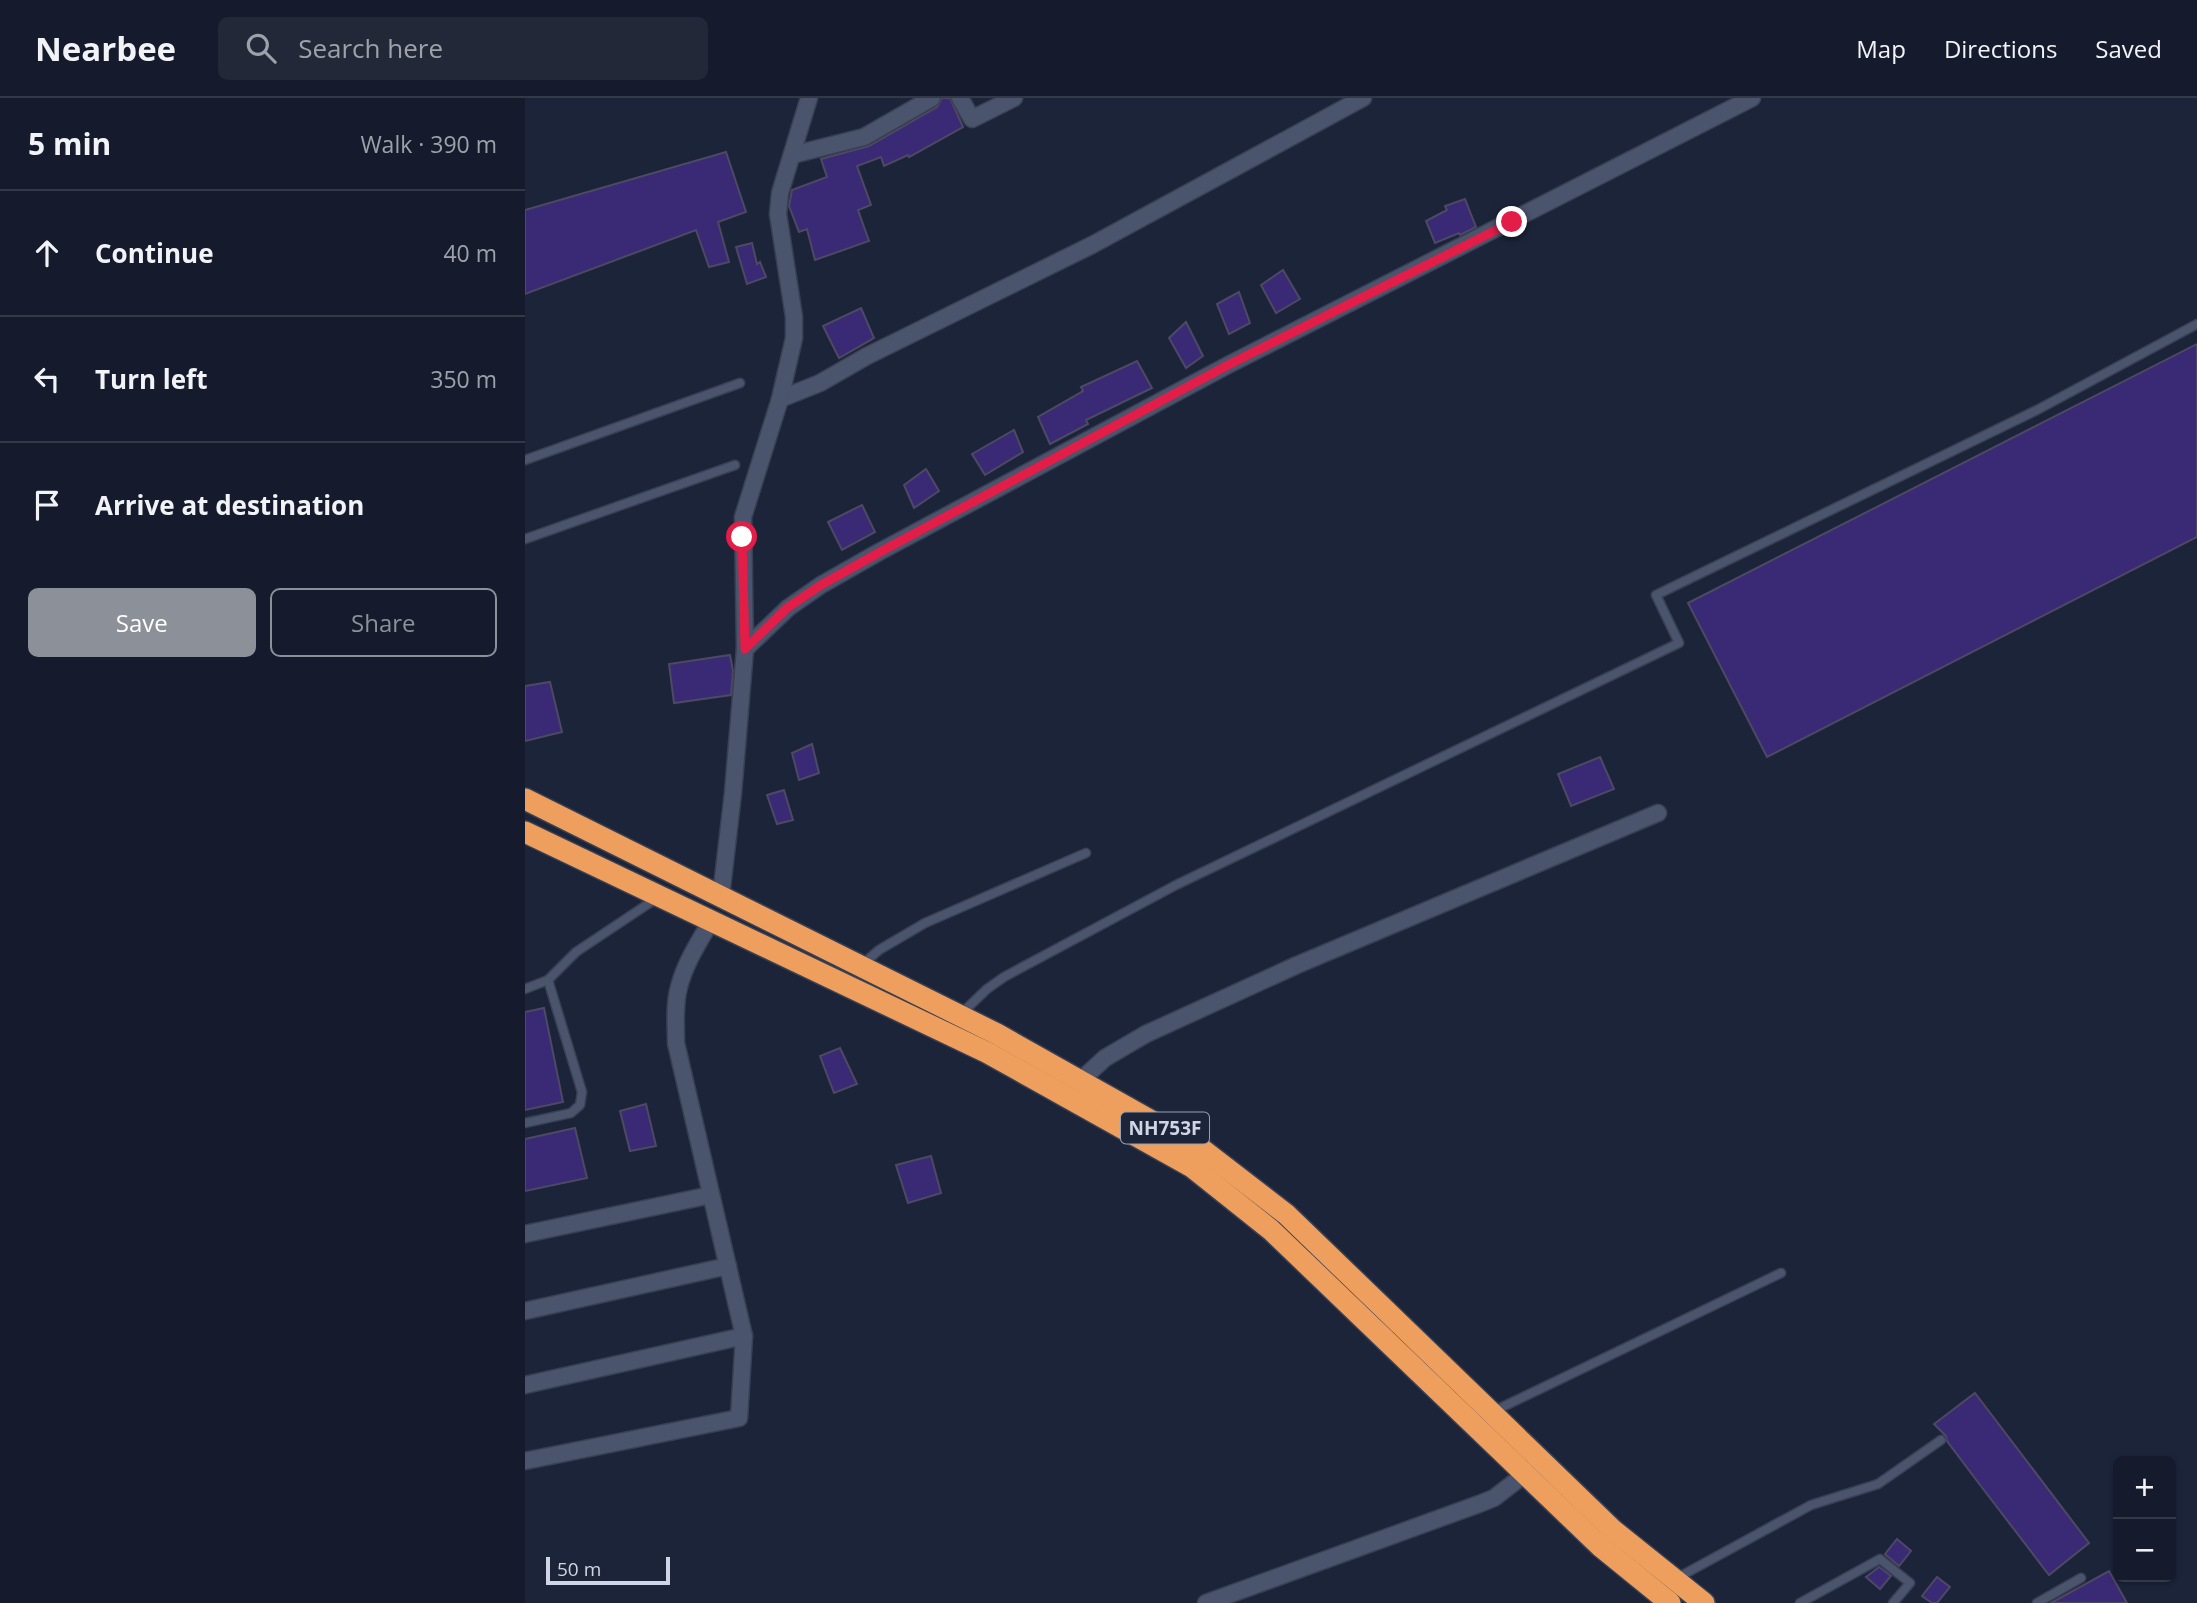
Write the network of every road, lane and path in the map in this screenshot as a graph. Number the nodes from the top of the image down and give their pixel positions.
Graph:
1 (809, 98) edge
2 (932, 98) edge
3 (960, 98) edge
4 (1014, 98) edge
5 (1363, 98) edge
6 (1752, 98) edge
7 (792, 155) junction
8 (2197, 324) edge
9 (740, 383) dead end
10 (780, 399) junction
11 (525, 460) edge
12 (735, 465) dead end
13 (525, 539) edge
14 (745, 649) junction
15 (525, 799) edge
16 (1658, 813) dead end
17 (525, 832) edge
18 (1086, 853) dead end
19 (659, 896) junction
20 (721, 896) junction
21 (711, 921) junction
22 (860, 966) junction
23 (548, 980) junction
24 (525, 989) edge
25 (960, 1015) junction
26 (1080, 1081) junction
27 (525, 1123) edge
28 (711, 1195) junction
29 (525, 1234) edge
30 (728, 1266) junction
31 (1781, 1272) dead end
32 (525, 1311) edge
33 (744, 1336) junction
34 (525, 1385) edge
35 (1491, 1412) junction
36 (1941, 1440) dead end
37 (525, 1461) edge
38 (1525, 1474) junction
39 (2081, 1578) dead end
40 (1675, 1580) junction
41 (1206, 1603) edge
42 (1670, 1603) edge
43 (1704, 1603) edge
44 (1800, 1603) edge
45 (1893, 1603) edge
46 (2037, 1603) edge

1 - 7 street
2 - 7 street
3 - 4 street
5 - 10 street
6 - 14 street
7 - 10 street
8 - 25 lane
9 - 11 lane
10 - 14 street
12 - 13 lane
14 - 20 street
15 - 20 highway, NH753F
16 - 26 street
17 - 19 highway, NH753F
18 - 22 lane
19 - 21 highway, NH753F
19 - 23 lane
20 - 22 highway, NH753F
21 - 28 street
21 - 38 highway, NH753F
22 - 25 highway, NH753F
23 - 24 lane
23 - 27 lane
25 - 26 highway, NH753F
26 - 35 highway, NH753F
28 - 29 street
28 - 30 street
30 - 32 street
30 - 33 street
31 - 35 lane
33 - 34 street
33 - 37 street
35 - 40 highway, NH753F
36 - 40 lane
38 - 41 street
38 - 42 highway, NH753F
39 - 46 lane
40 - 43 highway, NH753F
44 - 45 lane

